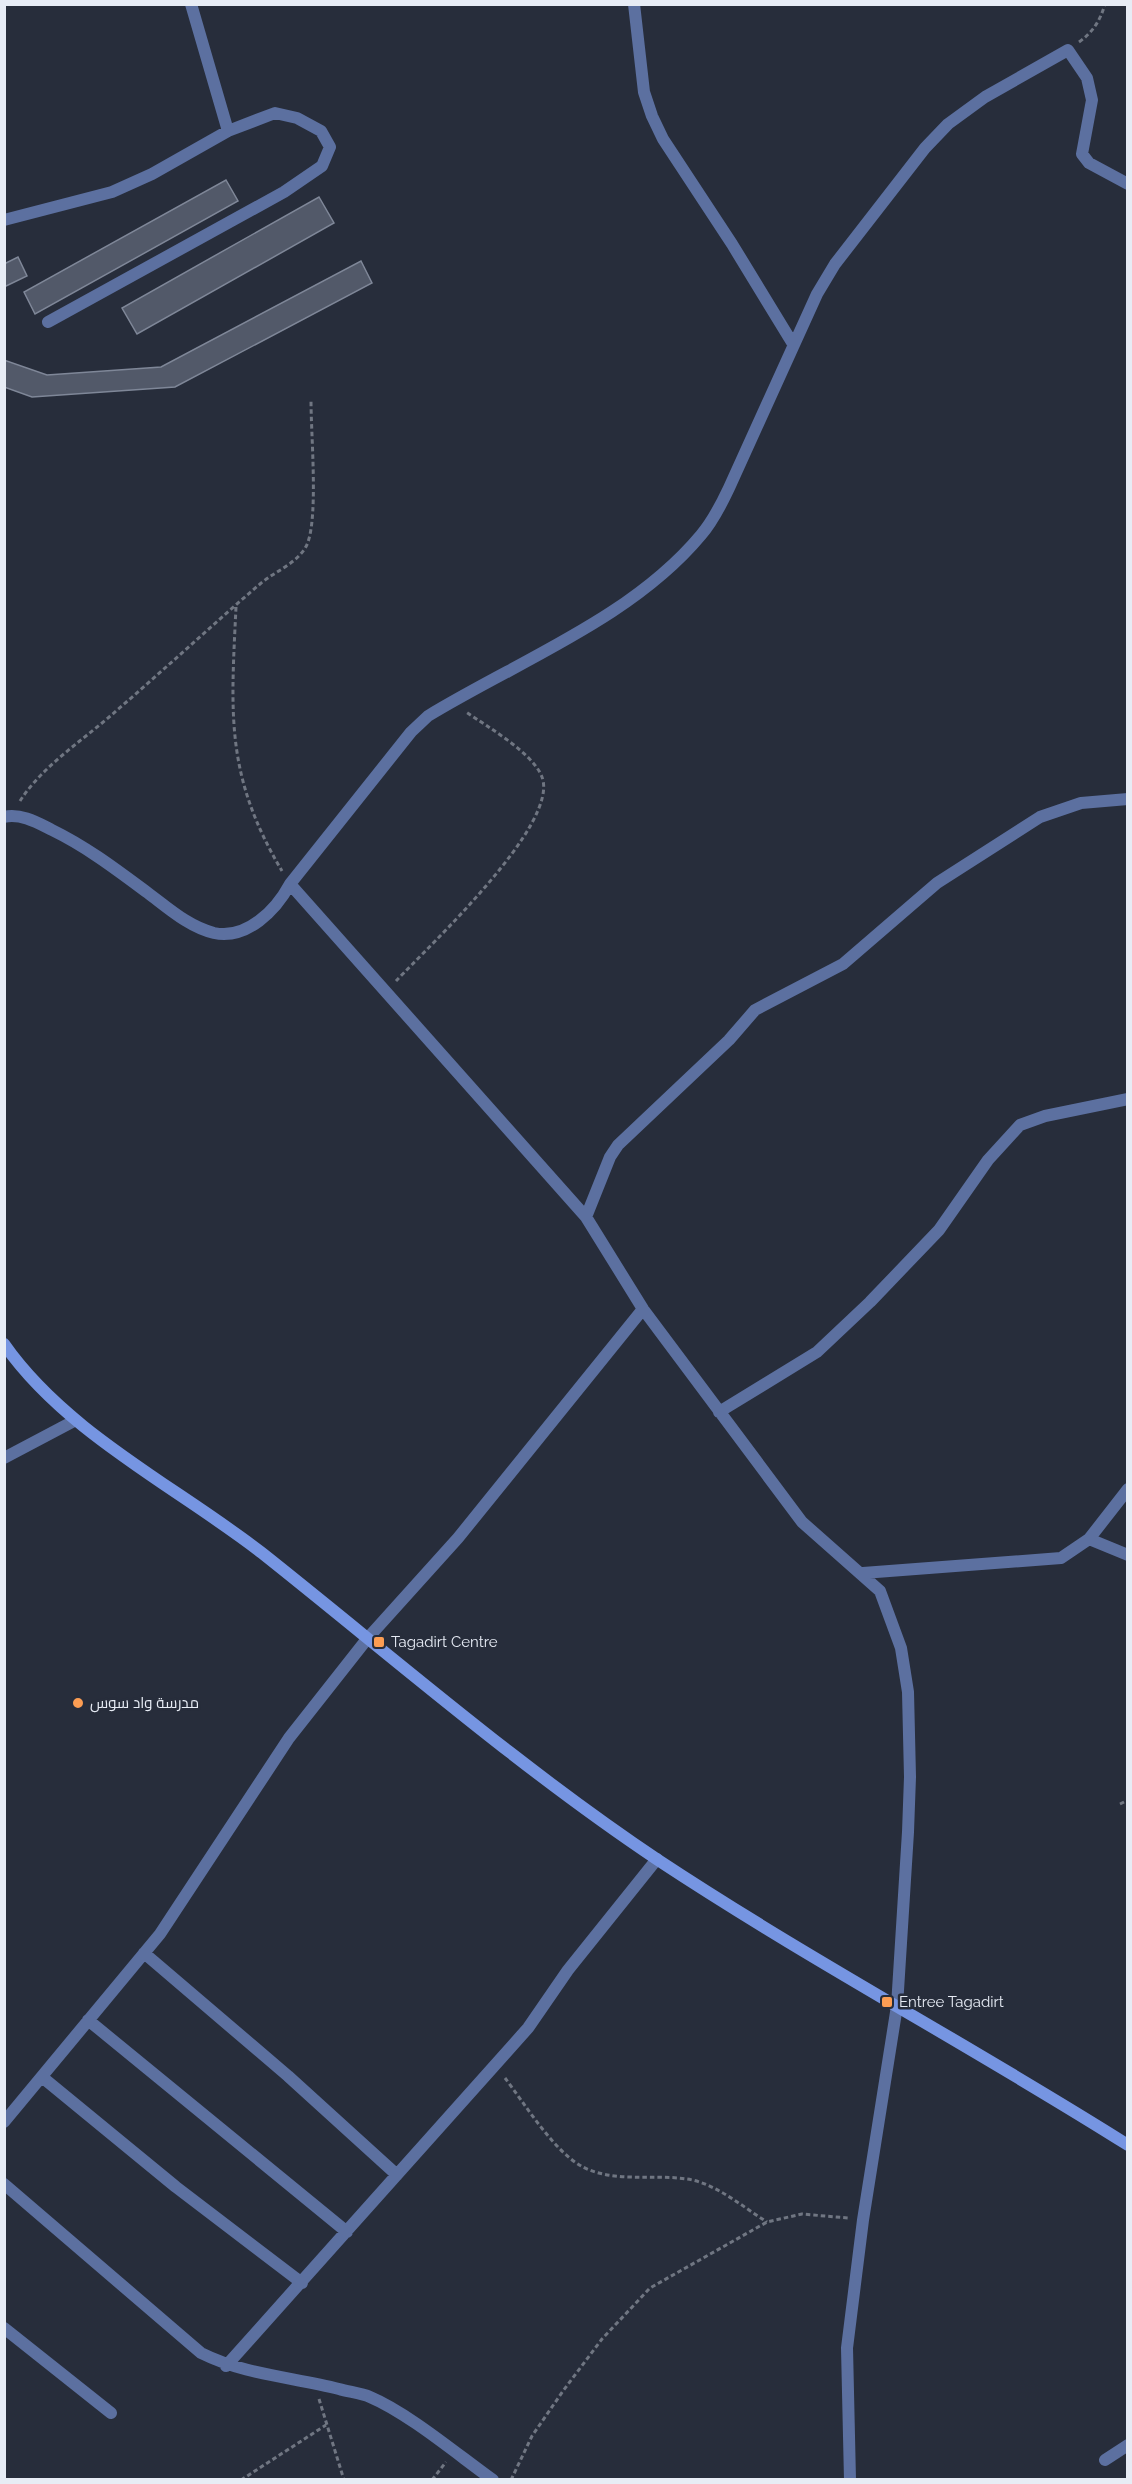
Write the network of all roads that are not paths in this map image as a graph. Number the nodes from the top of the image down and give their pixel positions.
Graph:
1 (191, 4) edge
2 (634, 4) edge
3 (228, 131) junction
4 (1128, 184) edge
5 (4, 220) edge
6 (48, 322) dead end
7 (793, 344) junction
8 (1128, 799) edge
9 (8, 816) edge
10 (290, 884) junction
11 (1128, 1099) edge
12 (586, 1217) junction
13 (643, 1309) junction
14 (4, 1344) edge
15 (719, 1412) junction
16 (75, 1421) junction
17 (4, 1458) edge
18 (1128, 1489) edge
19 (1089, 1539) junction
20 (1128, 1555) edge
21 (863, 1574) junction
22 (367, 1640) junction
23 (657, 1858) junction
24 (144, 1953) junction
25 (897, 2006) junction
26 (88, 2020) junction
27 (42, 2077) junction
28 (4, 2122) edge
29 (1128, 2145) edge
30 (397, 2175) junction
31 (4, 2184) edge
32 (347, 2232) junction
33 (302, 2283) junction
34 (7, 2334) edge
35 (226, 2366) junction
36 (111, 2413) dead end
37 (1128, 2445) edge
38 (1105, 2460) dead end
39 (493, 2480) edge
40 (850, 2480) edge

1 - 3 street
2 - 7 street
3 - 5 street
3 - 6 street
4 - 7 street
7 - 10 street
8 - 12 street
9 - 10 street
10 - 12 street
11 - 15 street
12 - 13 street
13 - 15 street
13 - 22 street
14 - 16 street
15 - 21 street
16 - 17 street
16 - 22 street
18 - 19 street
19 - 20 street
19 - 21 street
21 - 25 street
22 - 23 street
22 - 24 street
23 - 25 street
23 - 30 street
24 - 26 street
24 - 30 street
25 - 29 street
25 - 40 street
26 - 27 street
26 - 32 street
27 - 28 street
27 - 33 street
30 - 32 street
31 - 35 street
32 - 33 street
33 - 35 street
34 - 36 street
35 - 39 street
37 - 38 street

